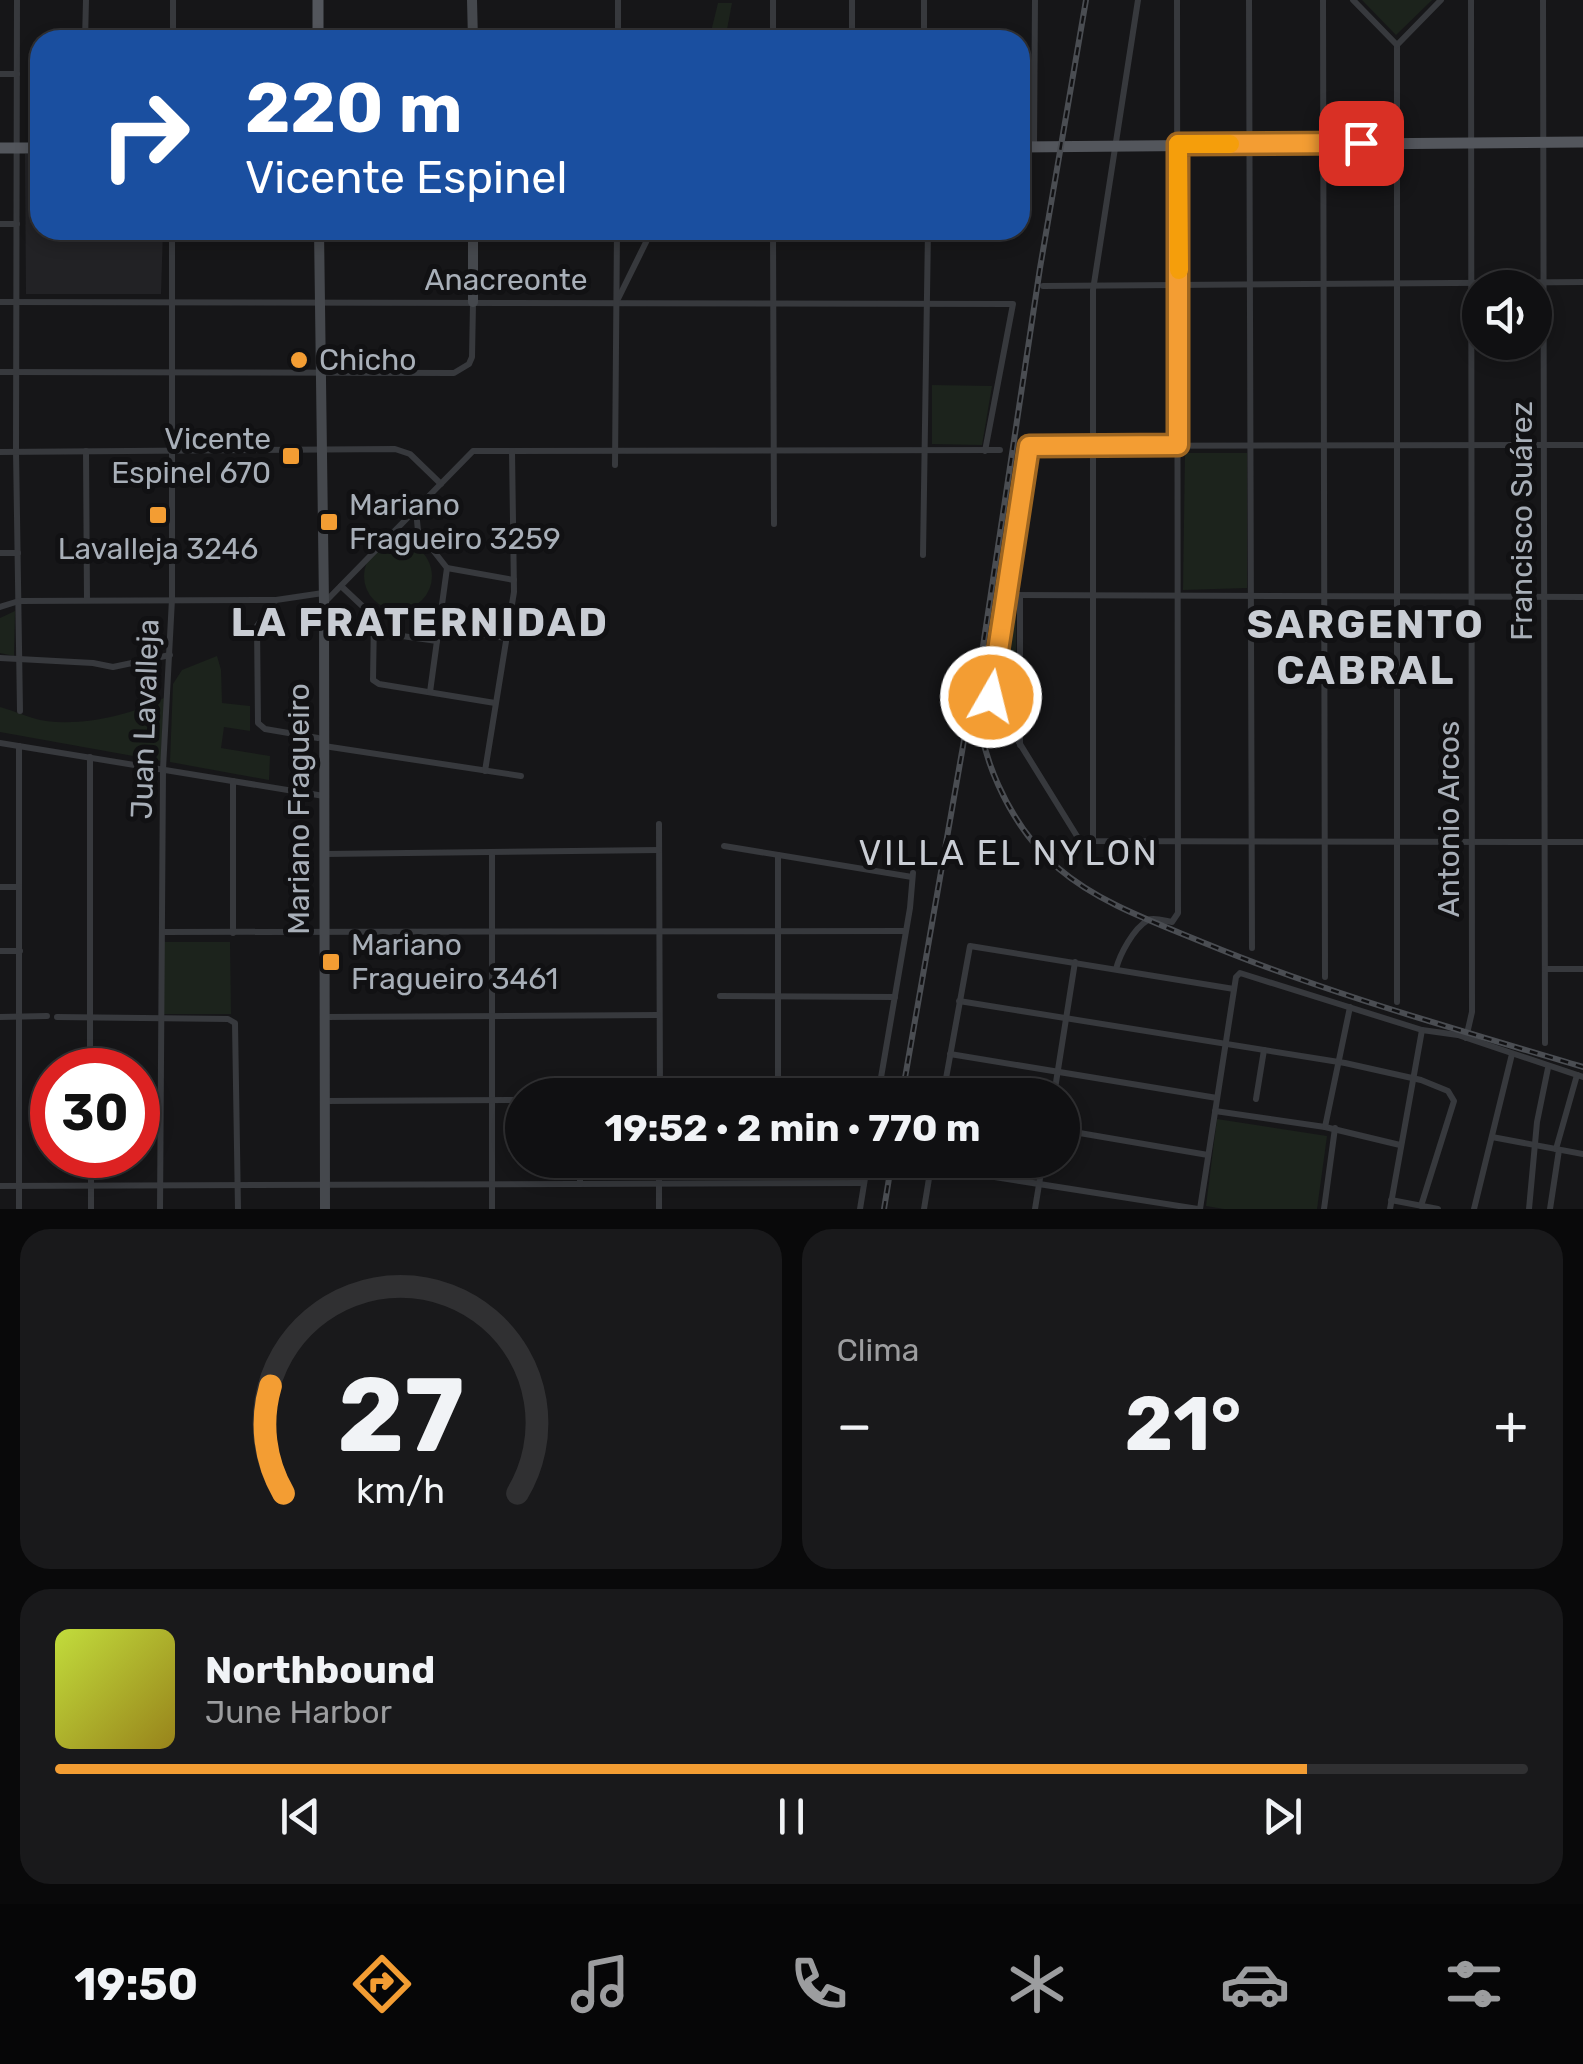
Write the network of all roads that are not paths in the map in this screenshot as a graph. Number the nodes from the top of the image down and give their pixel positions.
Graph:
1 (17, 0) edge
2 (86, 0) edge
3 (173, 0) edge
4 (318, 0) edge
5 (472, 0) edge
6 (618, 0) edge
7 (773, 0) edge
8 (852, 0) edge
9 (924, 0) edge
10 (1036, 0) edge
11 (1138, 0) edge
12 (1177, 0) edge
13 (1250, 0) edge
14 (1323, 0) edge
15 (1353, 0) edge
16 (1441, 0) edge
17 (1470, 0) edge
18 (1543, 0) edge
19 (85, 30) edge
20 (173, 30) edge
21 (318, 30) edge
22 (472, 30) edge
23 (618, 30) edge
24 (773, 30) edge
25 (852, 30) edge
26 (924, 30) edge
27 (1397, 45) junction
28 (0, 74) edge
29 (17, 74) junction
30 (1545, 142) junction
31 (1583, 142) edge
32 (1324, 143) junction
33 (1398, 143) junction
34 (1114, 144) junction
35 (1178, 144) junction
36 (1251, 144) junction
37 (1470, 144) junction
38 (1030, 147) edge
39 (1034, 147) junction
40 (0, 148) edge
41 (17, 148) junction
42 (30, 148) edge
43 (0, 224) edge
44 (17, 224) junction
45 (172, 240) edge
46 (319, 240) edge
47 (473, 240) edge
48 (617, 240) edge
49 (647, 240) edge
50 (773, 240) edge
51 (928, 240) edge
52 (1470, 270) edge
53 (1544, 270) edge
54 (1462, 282) edge
55 (1552, 282) edge
56 (1583, 282) edge
57 (1324, 283) junction
58 (1398, 283) junction
59 (1094, 284) junction
60 (1179, 284) junction
61 (1252, 284) junction
62 (1042, 286) dead end
63 (0, 302) edge
64 (17, 302) junction
65 (172, 302) junction
66 (320, 302) junction
67 (473, 302) junction
68 (617, 302) junction
69 (773, 303) junction
70 (927, 304) junction
71 (1470, 360) edge
72 (1544, 360) edge
73 (0, 372) edge
74 (16, 372) junction
75 (172, 372) junction
76 (322, 372) junction
77 (1252, 444) junction
78 (1178, 445) junction
79 (1324, 445) junction
80 (1470, 445) junction
81 (1545, 445) junction
82 (1583, 445) edge
83 (1094, 446) junction
84 (1398, 446) junction
85 (1000, 450) dead end
86 (16, 451) junction
87 (86, 451) junction
88 (172, 451) junction
89 (322, 451) junction
90 (512, 451) junction
91 (615, 451) junction
92 (774, 451) junction
93 (926, 451) junction
94 (0, 452) edge
95 (985, 452) junction
96 (615, 465) dead end
97 (441, 484) junction
98 (416, 510) junction
99 (774, 524) dead end
100 (390, 535) junction
101 (423, 539) junction
102 (0, 553) edge
103 (18, 553) junction
104 (922, 555) dead end
105 (447, 568) junction
106 (514, 580) junction
107 (341, 586) junction
108 (1006, 595) junction
109 (1094, 596) junction
110 (1250, 596) junction
111 (1324, 596) junction
112 (1472, 596) junction
113 (1544, 596) junction
114 (1020, 597) junction
115 (1177, 597) junction
116 (1398, 597) junction
117 (1583, 597) edge
118 (324, 598) junction
119 (172, 599) junction
120 (87, 600) junction
121 (276, 600) junction
122 (19, 601) junction
123 (0, 607) edge
124 (439, 627) junction
125 (374, 632) junction
126 (506, 638) junction
127 (437, 641) junction
128 (170, 654) junction
129 (0, 658) edge
130 (19, 661) junction
131 (430, 692) junction
132 (495, 703) junction
133 (20, 711) dead end
134 (321, 742) junction
135 (0, 743) edge
136 (19, 746) junction
137 (1020, 748) junction
138 (90, 757) junction
139 (164, 769) junction
140 (486, 771) junction
141 (521, 776) dead end
142 (233, 781) junction
143 (325, 796) junction
144 (659, 824) dead end
145 (1093, 842) junction
146 (1178, 842) junction
147 (1251, 842) junction
148 (1326, 842) junction
149 (1398, 842) junction
150 (1472, 842) junction
151 (1544, 842) junction
152 (1583, 842) edge
153 (724, 846) dead end
154 (658, 850) junction
155 (492, 852) junction
156 (324, 854) junction
157 (778, 855) junction
158 (0, 887) edge
159 (19, 887) junction
160 (906, 931) junction
161 (162, 932) junction
162 (492, 932) junction
163 (659, 932) junction
164 (777, 932) junction
165 (233, 933) junction
166 (324, 934) junction
167 (1252, 948) dead end
168 (0, 951) edge
169 (20, 951) junction
170 (1075, 962) junction
171 (1583, 968) edge
172 (1116, 969) junction
173 (1545, 969) junction
174 (1325, 977) dead end
175 (1234, 989) junction
176 (720, 996) dead end
177 (777, 997) junction
178 (895, 998) junction
179 (959, 1000) junction
180 (1397, 1002) dead end
181 (1350, 1007) junction
182 (20, 1016) junction
183 (47, 1016) dead end
184 (658, 1016) junction
185 (0, 1017) edge
186 (57, 1017) dead end
187 (90, 1017) junction
188 (492, 1017) junction
189 (160, 1018) junction
190 (325, 1018) junction
191 (1067, 1018) junction
192 (1422, 1030) junction
193 (1466, 1038) junction
194 (1225, 1043) junction
195 (1545, 1043) dead end
196 (90, 1048) edge
197 (1264, 1050) junction
198 (950, 1054) junction
199 (1512, 1054) junction
200 (1338, 1062) junction
201 (1548, 1068) junction
202 (1058, 1072) junction
203 (1580, 1076) edge
204 (660, 1078) edge
205 (778, 1078) edge
206 (881, 1078) edge
207 (946, 1078) edge
208 (1057, 1078) edge
209 (1414, 1080) junction
210 (1217, 1098) junction
211 (1256, 1099) dead end
212 (492, 1100) junction
213 (505, 1100) edge
214 (325, 1101) junction
215 (1215, 1111) junction
216 (1325, 1126) junction
217 (1334, 1128) junction
218 (1080, 1133) edge
219 (1492, 1137) junction
220 (1400, 1144) junction
221 (1534, 1146) junction
222 (1558, 1150) junction
223 (1583, 1154) edge
224 (1208, 1155) junction
225 (91, 1178) edge
226 (580, 1178) edge
227 (658, 1178) edge
228 (865, 1178) edge
229 (930, 1178) edge
230 (1011, 1178) edge
231 (1040, 1178) edge
232 (864, 1183) junction
233 (1039, 1183) junction
234 (580, 1184) junction
235 (492, 1185) junction
236 (658, 1185) junction
237 (0, 1186) edge
238 (19, 1186) junction
239 (160, 1186) junction
240 (324, 1186) junction
241 (91, 1187) junction
242 (238, 1187) junction
243 (1128, 1199) junction
244 (1390, 1204) edge
245 (1421, 1206) junction
246 (19, 1209) edge
247 (91, 1209) edge
248 (160, 1209) edge
249 (238, 1209) edge
250 (325, 1209) edge
251 (492, 1209) edge
252 (659, 1209) edge
253 (860, 1209) edge
254 (924, 1209) edge
255 (1035, 1209) edge
256 (1126, 1209) edge
257 (1199, 1209) edge
258 (1324, 1209) edge
259 (1438, 1209) edge
260 (1474, 1209) edge
261 (1529, 1209) edge
262 (1550, 1209) edge

1 - 29 street
2 - 19 street
3 - 20 street
4 - 21 main road
5 - 22 main road
6 - 23 street
7 - 24 street
8 - 25 street
9 - 26 street
10 - 39 street
11 - 34 street
12 - 35 street
13 - 36 street
14 - 32 street
15 - 27 street
16 - 27 street
17 - 37 street, Antonio Arcos
18 - 30 street, Francisco Suárez
27 - 33 street
28 - 29 street
29 - 41 street
30 - 31 main road
30 - 37 main road
30 - 53 street, Francisco Suárez
32 - 33 main road
32 - 36 main road
32 - 57 street
33 - 37 main road
33 - 58 street
34 - 35 main road
34 - 39 main road
34 - 59 street
35 - 36 main road
35 - 60 street
36 - 61 street
37 - 52 street, Antonio Arcos
38 - 39 main road
40 - 41 main road
41 - 42 main road
41 - 44 street
43 - 44 street
44 - 64 street
45 - 65 street, Juan Lavalleja
46 - 66 main road, Mariano Fragueiro
47 - 67 main road
48 - 68 street
49 - 68 street
50 - 69 street
51 - 70 street
54 - 58 street
55 - 56 street
57 - 58 street
57 - 61 street
57 - 79 street
58 - 84 street
59 - 60 street
59 - 62 street
59 - 83 street
60 - 61 street
60 - 78 street
61 - 77 street
63 - 64 street, Anacreonte
64 - 65 street, Anacreonte
64 - 74 street
65 - 66 street, Anacreonte
65 - 75 street, Juan Lavalleja
66 - 67 street, Anacreonte
66 - 76 main road, Mariano Fragueiro
67 - 68 street, Anacreonte
67 - 76 street
68 - 69 street, Anacreonte
68 - 91 street
69 - 70 street, Anacreonte
69 - 92 street
70 - 93 street
70 - 95 street, Anacreonte
71 - 80 street, Antonio Arcos
72 - 81 street, Francisco Suárez
73 - 74 street
74 - 75 street
74 - 86 street
75 - 76 street
75 - 88 street, Juan Lavalleja
76 - 89 main road, Mariano Fragueiro
77 - 78 street
77 - 79 street
77 - 110 street
78 - 83 street
78 - 115 street
79 - 84 street
79 - 111 street
80 - 81 street
80 - 84 street
80 - 112 street, Antonio Arcos
81 - 82 street
81 - 113 street, Francisco Suárez
83 - 108 street
83 - 109 street
84 - 116 street
85 - 95 street
86 - 87 street
86 - 94 street
86 - 103 street
87 - 88 street
87 - 120 street
88 - 89 street
88 - 119 street, Juan Lavalleja
89 - 97 street
89 - 118 main road, Mariano Fragueiro
90 - 91 street
90 - 97 street
90 - 106 street
91 - 92 street
91 - 96 street
92 - 93 street
92 - 99 street
93 - 95 street
93 - 104 street
97 - 98 street
98 - 100 street
98 - 101 street
100 - 101 street
100 - 107 street
101 - 105 street
102 - 103 street
103 - 122 street
105 - 106 street
105 - 124 street
106 - 126 street
107 - 118 street
107 - 125 street
108 - 114 street
108 - 137 street
109 - 114 street
109 - 115 street
109 - 145 street
110 - 111 street
110 - 115 street
110 - 147 street
111 - 116 street
111 - 148 street
112 - 113 street
112 - 116 street
112 - 150 street, Antonio Arcos
113 - 117 street
113 - 151 street, Francisco Suárez
114 - 137 street
115 - 146 street
116 - 149 street
118 - 121 street
118 - 134 main road, Mariano Fragueiro
119 - 120 street
119 - 121 street
119 - 128 street, Juan Lavalleja
120 - 122 street
121 - 134 street
122 - 123 street
122 - 130 street
124 - 126 street
124 - 127 street
125 - 127 street
125 - 131 street
126 - 132 street
127 - 131 street
128 - 130 street
128 - 139 street, Juan Lavalleja
129 - 130 street
130 - 133 street
131 - 132 street
132 - 140 street
134 - 140 street
134 - 143 main road, Mariano Fragueiro
135 - 136 street
136 - 138 street
136 - 159 street
137 - 145 street
138 - 139 street
138 - 187 street
139 - 142 street
139 - 161 street, Juan Lavalleja
140 - 141 street
142 - 143 street
142 - 165 street
143 - 156 main road, Mariano Fragueiro
144 - 154 street
145 - 146 street
146 - 147 street
146 - 172 street
147 - 148 street
147 - 167 street
148 - 149 street
148 - 174 street
149 - 150 street
149 - 180 street
150 - 151 street
150 - 193 street, Antonio Arcos
151 - 152 street
151 - 173 street, Francisco Suárez
153 - 157 street
154 - 155 street
154 - 163 street
155 - 156 street
155 - 162 street
156 - 166 main road, Mariano Fragueiro
157 - 160 street
157 - 164 street
158 - 159 street
159 - 169 street
160 - 164 street
160 - 178 street
161 - 165 street
161 - 189 street, Juan Lavalleja
162 - 163 street
162 - 166 street
162 - 188 street
163 - 164 street
163 - 184 street
164 - 177 street
165 - 166 street
166 - 190 main road, Mariano Fragueiro
168 - 169 street
169 - 182 street
170 - 172 street
170 - 179 street
170 - 191 street
171 - 173 street
172 - 175 street
173 - 195 street, Francisco Suárez
175 - 181 street
175 - 194 street
176 - 177 street
177 - 178 street
177 - 205 street
178 - 206 street
179 - 191 street
179 - 198 street
181 - 192 street
181 - 200 street
182 - 183 street
182 - 185 street
182 - 238 street
184 - 188 street
184 - 204 street
186 - 187 street
187 - 189 street
187 - 196 street
188 - 190 street
188 - 212 street
189 - 239 street, Juan Lavalleja
189 - 242 street
190 - 214 main road, Mariano Fragueiro
191 - 194 street
191 - 202 street
192 - 193 street
192 - 209 street
193 - 199 street
194 - 197 street
194 - 210 street
197 - 200 street
197 - 211 street
198 - 202 street
198 - 207 street
199 - 201 street
199 - 219 street
200 - 209 street
200 - 216 street
201 - 203 street
201 - 221 street
202 - 208 street
202 - 210 street
203 - 222 street
209 - 220 street
209 - 245 street
210 - 215 street
212 - 213 street
212 - 214 street
212 - 235 street
214 - 240 main road, Mariano Fragueiro
215 - 216 street
215 - 224 street
216 - 217 street
217 - 220 street
217 - 258 street
218 - 224 street
219 - 221 street
219 - 260 street
220 - 244 street
221 - 222 street
221 - 261 street
222 - 223 street
222 - 262 street
224 - 257 street
225 - 241 street
226 - 234 street
227 - 236 street
228 - 232 street
229 - 254 street
230 - 233 street
231 - 233 street
232 - 236 street
232 - 253 street
233 - 243 street
233 - 255 street
234 - 235 street
234 - 236 street
235 - 240 street
235 - 251 street
236 - 252 street
237 - 238 street
238 - 241 street
238 - 246 street
239 - 241 street
239 - 242 street
239 - 248 street, Juan Lavalleja
240 - 242 street
240 - 250 main road, Mariano Fragueiro
241 - 247 street
242 - 249 street
243 - 256 street
243 - 257 street
244 - 245 street
245 - 259 street

